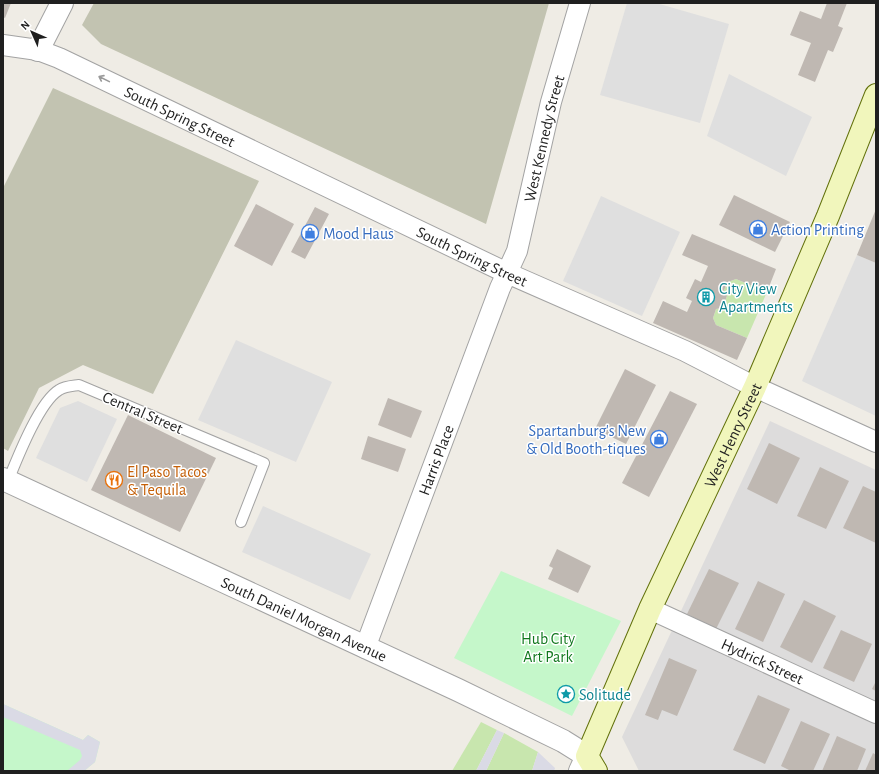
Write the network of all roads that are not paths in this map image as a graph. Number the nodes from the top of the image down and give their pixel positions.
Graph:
1 (62, 3) edge
2 (580, 3) edge
3 (3, 45) edge
4 (38, 50) junction
5 (876, 95) edge
6 (507, 273) junction
7 (755, 386) junction
8 (876, 442) edge
9 (5, 484) edge
10 (241, 522) dead end
11 (650, 609) junction
12 (365, 648) junction
13 (876, 714) edge
14 (588, 766) edge

1 - 4 street
2 - 6 street, West Kennedy Street
3 - 4 street, South Spring Street
6 -> 4 street, South Spring Street
5 - 7 main road, West Henry Street
6 - 7 street, South Spring Street
6 - 12 street, Harris Place
7 - 8 street, South Spring Street
7 - 11 main road, West Henry Street
9 - 10 lane, Central Street
9 - 12 street, South Daniel Morgan Avenue
11 - 13 street, Hydrick Street
11 - 14 main road, West Henry Street
12 - 14 street, South Daniel Morgan Avenue

